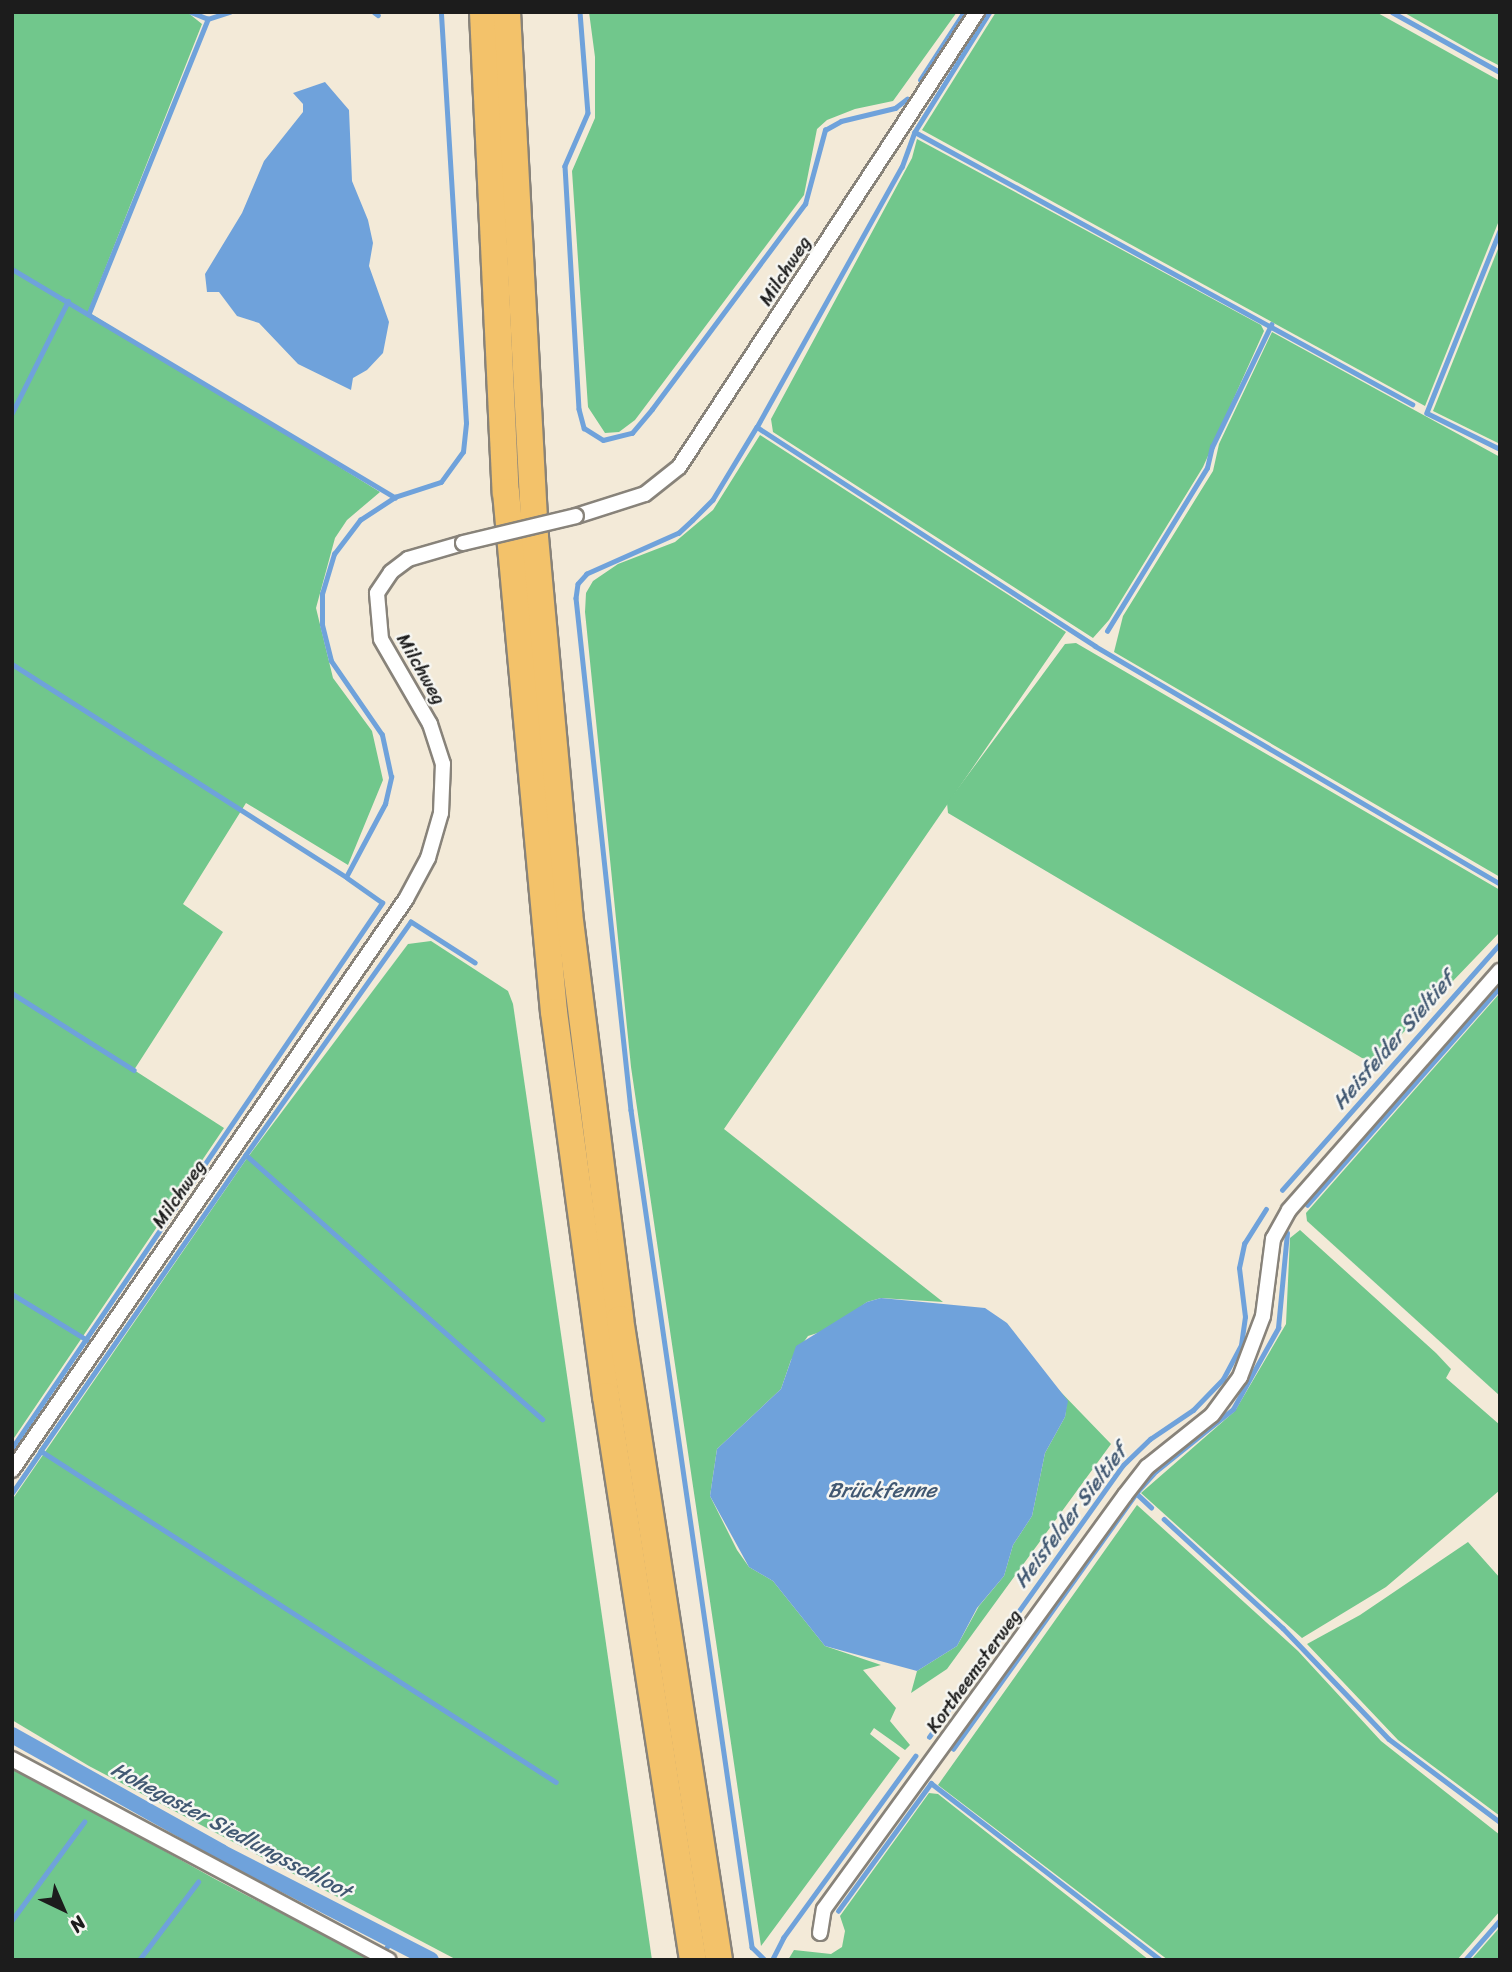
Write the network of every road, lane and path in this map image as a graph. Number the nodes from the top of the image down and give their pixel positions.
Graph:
1 (483, 12) edge
2 (508, 12) edge
3 (977, 12) edge
4 (1500, 971) edge
5 (12, 1470) edge
6 (12, 1759) edge
7 (820, 1933) dead end
8 (389, 1960) edge
9 (693, 1960) edge
10 (719, 1960) edge

1 - 9 highway
2 - 10 highway
3 - 5 street, Milchweg, bridge
4 - 7 street, Kortheemsterweg
6 - 8 street

